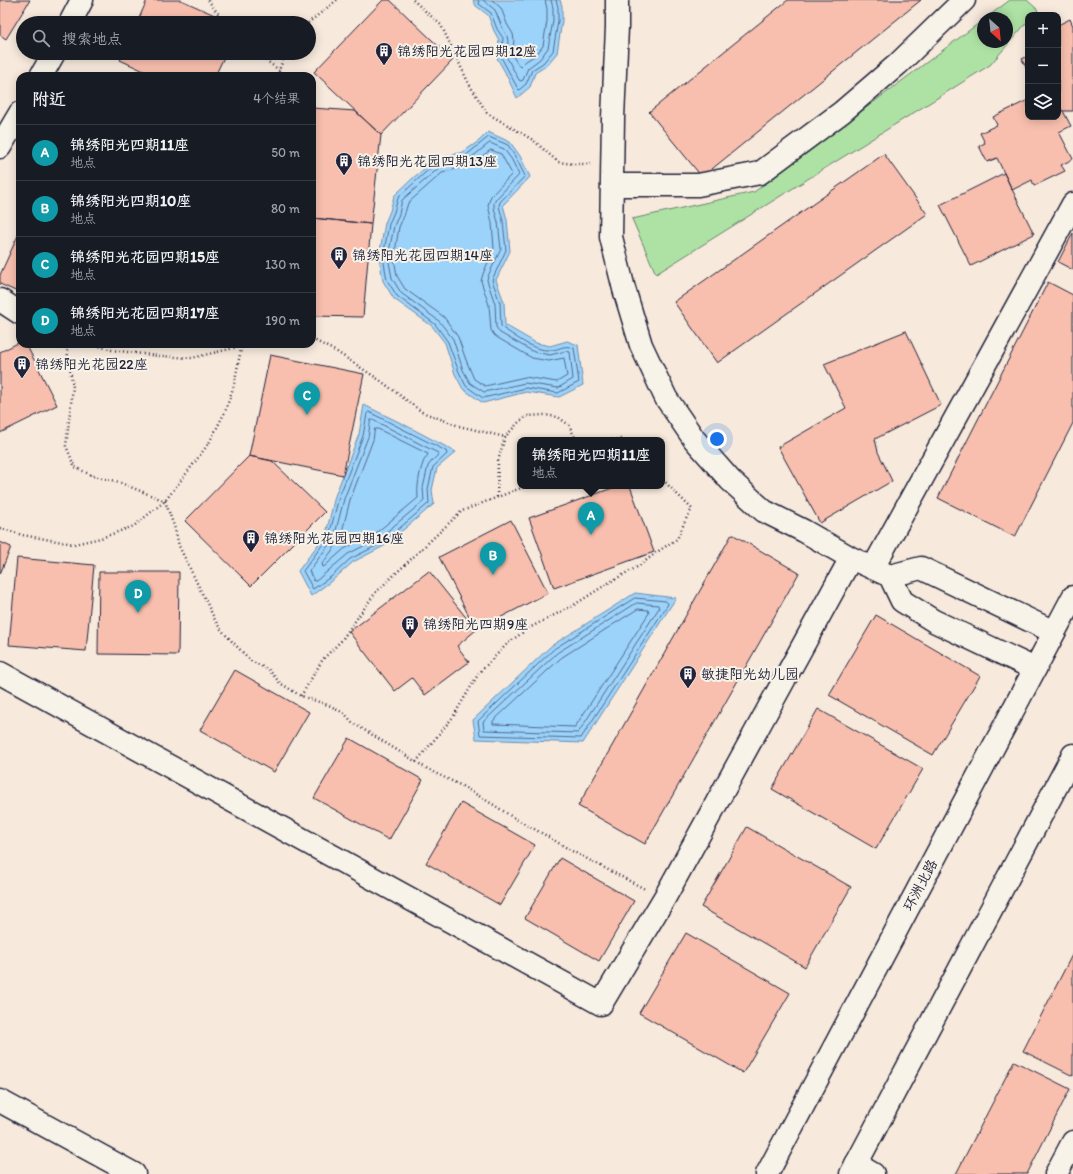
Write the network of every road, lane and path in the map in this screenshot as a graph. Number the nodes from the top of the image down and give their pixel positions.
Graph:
1 (82, 0) edge
2 (208, 0) edge
3 (337, 0) edge
4 (413, 0) edge
5 (617, 0) edge
6 (964, 0) edge
7 (74, 16) edge
8 (219, 16) edge
9 (316, 17) edge
10 (50, 60) edge
11 (266, 60) edge
12 (284, 60) edge
13 (280, 70) joint
14 (43, 72) edge
15 (16, 119) edge
16 (0, 147) edge
17 (612, 175) junction
18 (1073, 204) edge
19 (0, 300) edge
20 (16, 310) edge
21 (316, 341) edge
22 (65, 348) edge
23 (105, 348) edge
24 (230, 348) edge
25 (241, 348) edge
26 (505, 437) junction
27 (575, 437) edge
28 (665, 482) edge
29 (518, 489) edge
30 (497, 497) junction
31 (165, 501) junction
32 (0, 528) edge
33 (851, 558) junction
34 (881, 572) junction
35 (1073, 597) edge
36 (1054, 632) junction
37 (1034, 669) junction
38 (0, 672) edge
39 (301, 696) junction
40 (1073, 755) edge
41 (416, 762) junction
42 (665, 897) junction
43 (0, 1101) edge
44 (1073, 1142) edge
45 (860, 1171) edge
46 (134, 1174) edge
47 (767, 1174) edge
48 (1056, 1174) edge

1 - 7 street
2 - 8 path
3 - 9 path
4 - 17 path
5 - 17 street
6 - 17 street
10 - 14 street
11 - 13 path
12 - 13 path
15 - 16 street
17 - 33 street
18 - 34 street
19 - 20 street
21 - 26 path
22 - 31 path
23 - 24 path
25 - 31 path
26 - 27 path
26 - 30 path
28 - 41 path
29 - 30 path
30 - 39 path
31 - 32 path
31 - 39 path
33 - 34 street
33 - 42 street
34 - 36 street
34 - 37 street
35 - 36 street, 环洲北路
36 - 37 street, 环洲北路
37 - 47 street, 环洲北路
38 - 42 street
39 - 41 path
40 - 45 street
41 - 42 path
43 - 46 street
44 - 48 street

